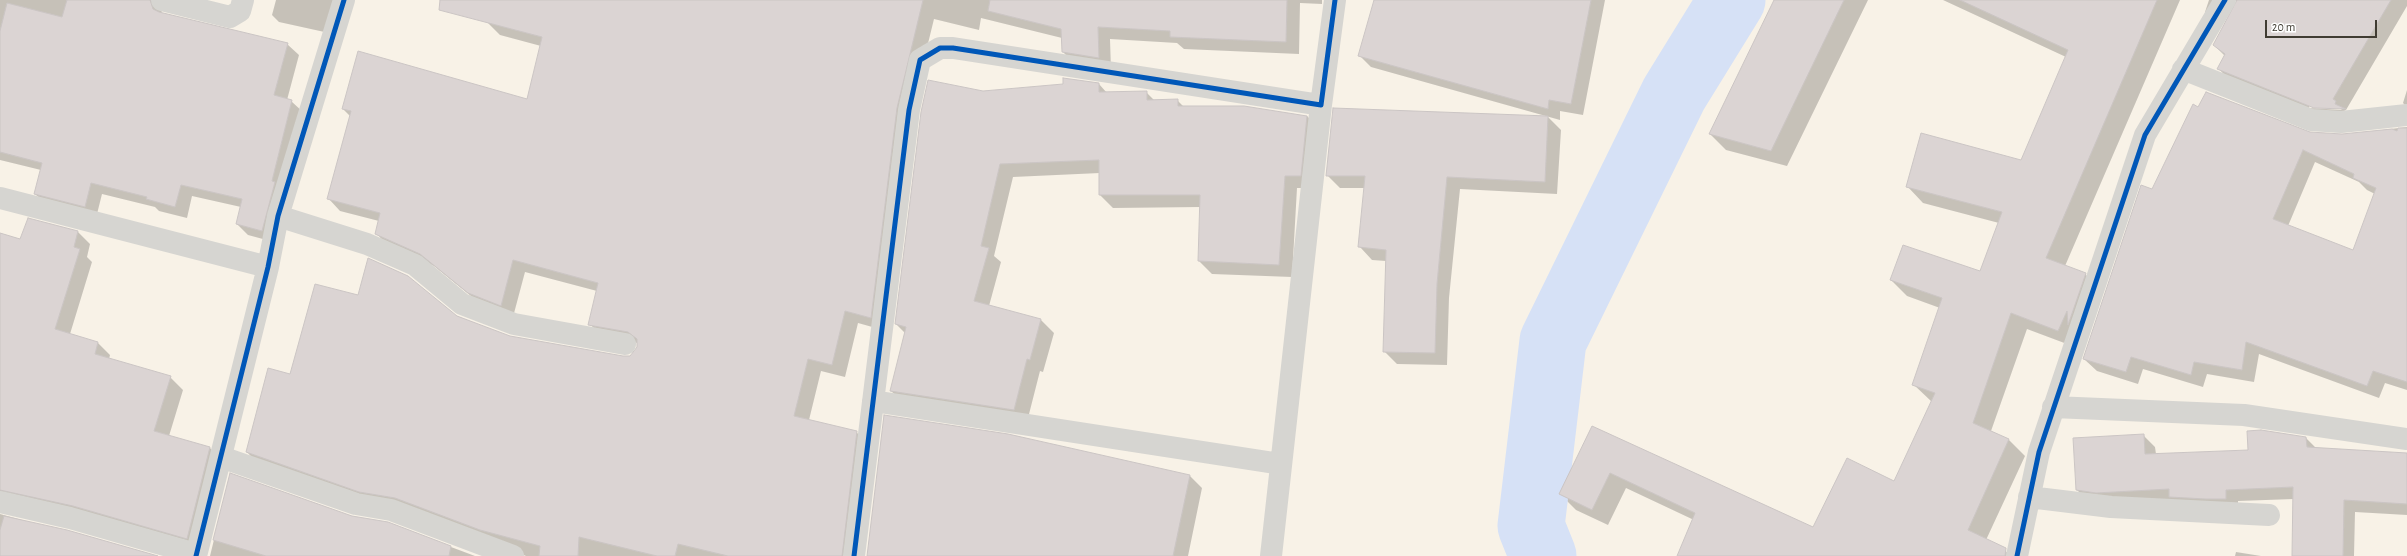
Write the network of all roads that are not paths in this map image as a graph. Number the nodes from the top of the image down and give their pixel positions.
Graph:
1 (162, 0) edge
2 (243, 0) edge
3 (344, 0) edge
4 (1335, 0) edge
5 (2225, 0) edge
6 (2184, 69) junction
7 (1321, 105) junction
8 (2407, 115) edge
9 (0, 198) edge
10 (278, 216) junction
11 (268, 267) junction
12 (624, 344) dead end
13 (873, 401) junction
14 (2053, 407) junction
15 (2407, 439) edge
16 (222, 457) junction
17 (1281, 464) junction
18 (2029, 497) junction
19 (0, 502) edge
20 (2269, 515) dead end
21 (196, 555) edge
22 (513, 556) edge
23 (854, 556) edge
24 (1271, 556) edge
25 (2017, 556) edge

1 - 2 street
3 - 10 street
4 - 7 street
5 - 6 street
6 - 8 street
6 - 14 street
7 - 13 street
7 - 17 street
9 - 11 street
10 - 11 street
10 - 12 street
11 - 16 street
13 - 17 street
13 - 23 street
14 - 15 street
14 - 18 street
16 - 21 street
16 - 22 street
17 - 24 street
18 - 20 street
18 - 25 street
19 - 21 street

